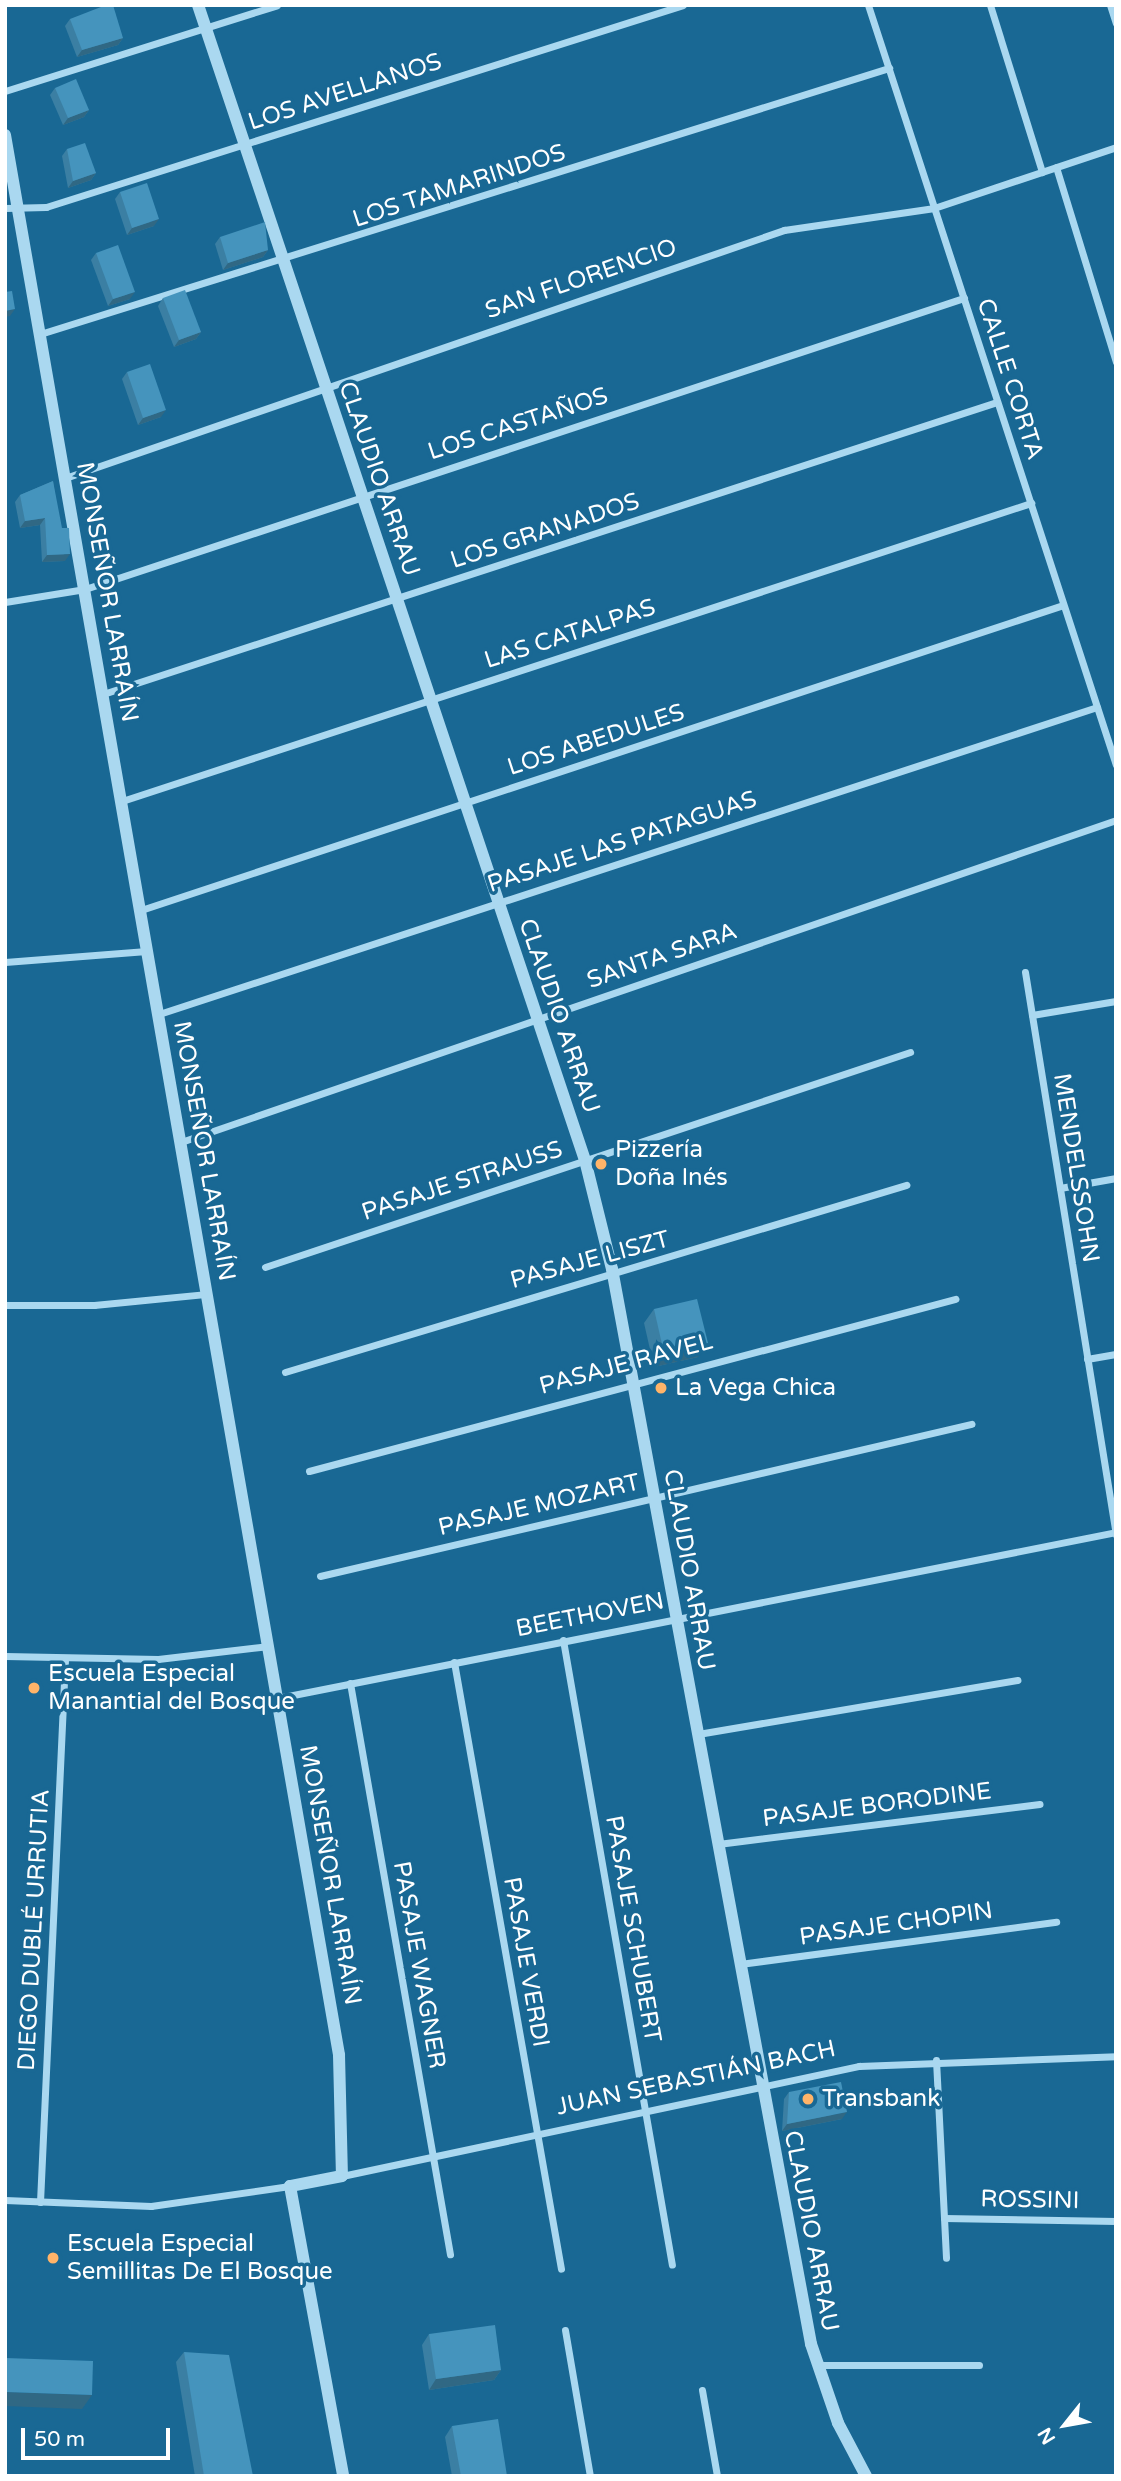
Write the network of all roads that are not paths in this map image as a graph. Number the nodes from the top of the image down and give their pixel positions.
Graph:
1 (198, 5) edge
2 (277, 5) edge
3 (683, 5) edge
4 (868, 5) edge
5 (990, 5) edge
6 (1110, 5) edge
7 (1116, 23) edge
8 (206, 28) junction
9 (889, 68) junction
10 (5, 91) edge
11 (5, 135) edge
12 (245, 144) junction
13 (1116, 147) edge
14 (1056, 167) junction
15 (1042, 172) junction
16 (11, 207) edge
17 (934, 208) junction
18 (284, 262) junction
19 (964, 298) junction
20 (40, 334) junction
21 (1116, 362) edge
22 (326, 387) junction
23 (997, 402) junction
24 (65, 478) junction
25 (363, 495) junction
26 (1031, 503) junction
27 (85, 590) junction
28 (398, 600) junction
29 (5, 602) edge
30 (1063, 604) junction
31 (103, 694) junction
32 (431, 700) junction
33 (1097, 707) junction
34 (1116, 765) edge
35 (122, 801) junction
36 (466, 803) junction
37 (1116, 820) edge
38 (499, 903) junction
39 (141, 910) junction
40 (148, 951) junction
41 (5, 962) edge
42 (1026, 972) dead end
43 (1116, 1001) edge
44 (159, 1014) junction
45 (1032, 1016) junction
46 (538, 1019) junction
47 (910, 1052) dead end
48 (181, 1142) junction
49 (585, 1160) junction
50 (1116, 1178) edge
51 (906, 1185) dead end
52 (1060, 1188) junction
53 (265, 1267) dead end
54 (612, 1269) junction
55 (208, 1294) junction
56 (955, 1298) dead end
57 (5, 1305) edge
58 (1116, 1354) edge
59 (1087, 1359) junction
60 (285, 1372) dead end
61 (633, 1382) junction
62 (971, 1423) dead end
63 (309, 1471) dead end
64 (654, 1498) junction
65 (1116, 1533) edge
66 (320, 1576) dead end
67 (676, 1617) junction
68 (563, 1640) junction
69 (269, 1646) junction
70 (5, 1656) edge
71 (65, 1659) junction
72 (454, 1662) junction
73 (1017, 1681) dead end
74 (350, 1683) junction
75 (278, 1698) junction
76 (698, 1734) junction
77 (1041, 1804) dead end
78 (718, 1844) junction
79 (1056, 1922) dead end
80 (740, 1964) junction
81 (1116, 2056) edge
82 (936, 2060) junction
83 (762, 2084) junction
84 (645, 2109) junction
85 (537, 2133) junction
86 (433, 2156) junction
87 (342, 2176) junction
88 (290, 2186) junction
89 (5, 2200) edge
90 (40, 2202) junction
91 (944, 2218) junction
92 (1116, 2221) edge
93 (450, 2254) dead end
94 (946, 2258) dead end
95 (673, 2265) dead end
96 (561, 2269) dead end
97 (565, 2330) dead end
98 (816, 2365) junction
99 (979, 2365) dead end
100 (702, 2390) dead end
101 (343, 2476) edge
102 (590, 2476) edge
103 (718, 2476) edge
104 (866, 2476) edge

1 - 8 street, CLAUDIO ARRAU
2 - 8 street
3 - 12 street, LOS AVELLANOS
4 - 9 street, CALLE CORTA
5 - 15 street
6 - 7 street
8 - 10 street
8 - 12 street, CLAUDIO ARRAU
9 - 17 street, CALLE CORTA
9 - 18 street, LOS TAMARINDOS
11 - 16 street, MONSEÑOR LARRAÍN
12 - 16 street, LOS AVELLANOS
12 - 18 street, CLAUDIO ARRAU
13 - 14 street, SAN FLORENCIO
14 - 15 street, SAN FLORENCIO
14 - 21 street
15 - 17 street, SAN FLORENCIO
16 - 20 street, MONSEÑOR LARRAÍN
17 - 19 street, CALLE CORTA
17 - 22 street, SAN FLORENCIO
18 - 20 street, LOS TAMARINDOS
18 - 22 street, CLAUDIO ARRAU
19 - 23 street, CALLE CORTA
19 - 25 street, LOS CASTAÑOS
20 - 24 street, MONSEÑOR LARRAÍN
22 - 24 street, SAN FLORENCIO
22 - 25 street, CLAUDIO ARRAU
23 - 26 street, CALLE CORTA
23 - 28 street, LOS GRANADOS
24 - 27 street, MONSEÑOR LARRAÍN
25 - 27 street, LOS CASTAÑOS
25 - 28 street, CLAUDIO ARRAU
26 - 30 street, CALLE CORTA
26 - 32 street, LAS CATALPAS
27 - 29 street, LOS CASTAÑOS
27 - 31 street, MONSEÑOR LARRAÍN
28 - 31 street, LOS GRANADOS
28 - 32 street, CLAUDIO ARRAU
30 - 33 street, CALLE CORTA
30 - 36 street, LOS ABEDULES
31 - 35 street, MONSEÑOR LARRAÍN
32 - 35 street, LAS CATALPAS
32 - 36 street, CLAUDIO ARRAU
33 - 34 street, CALLE CORTA
33 - 38 street, PASAJE LAS PATAGUAS
35 - 39 street, MONSEÑOR LARRAÍN
36 - 38 street, CLAUDIO ARRAU
36 - 39 street, LOS ABEDULES
37 - 46 street, SANTA SARA
38 - 44 street, PASAJE LAS PATAGUAS
38 - 46 street, CLAUDIO ARRAU
39 - 40 street, MONSEÑOR LARRAÍN
40 - 41 street
40 - 44 street, MONSEÑOR LARRAÍN
42 - 45 street, MENDELSSOHN
43 - 45 street
44 - 48 street, MONSEÑOR LARRAÍN
45 - 52 street, MENDELSSOHN
46 - 48 street, SANTA SARA
46 - 49 street, CLAUDIO ARRAU
47 - 49 street, PASAJE STRAUSS
48 - 55 street, MONSEÑOR LARRAÍN
49 - 53 street, PASAJE STRAUSS
49 - 54 street, CLAUDIO ARRAU
50 - 52 street
51 - 54 street, PASAJE LISZT
52 - 59 street, MENDELSSOHN
54 - 60 street, PASAJE LISZT
54 - 61 street, CLAUDIO ARRAU
55 - 57 street
55 - 69 street, MONSEÑOR LARRAÍN
56 - 61 street, PASAJE RAVEL
58 - 59 street
59 - 65 street, MENDELSSOHN
61 - 63 street, PASAJE RAVEL
61 - 64 street, CLAUDIO ARRAU
62 - 64 street, PASAJE MOZART
64 - 66 street, PASAJE MOZART
64 - 67 street, CLAUDIO ARRAU
65 - 67 street, BEETHOVEN
67 - 68 street, BEETHOVEN
67 - 76 street, CLAUDIO ARRAU
68 - 72 street, BEETHOVEN
68 - 84 street, PASAJE SCHUBERT
69 - 71 street
69 - 75 street, MONSEÑOR LARRAÍN
70 - 71 street
71 - 90 street, DIEGO DUBLÉ URRUTIA
72 - 74 street, BEETHOVEN
72 - 85 street, PASAJE VERDI
73 - 76 street
74 - 75 street, BEETHOVEN
74 - 86 street, PASAJE WAGNER
75 - 87 street, MONSEÑOR LARRAÍN
76 - 78 street, CLAUDIO ARRAU
77 - 78 street, PASAJE BORODINE
78 - 80 street, CLAUDIO ARRAU
79 - 80 street, PASAJE CHOPIN
80 - 83 street, CLAUDIO ARRAU
81 - 82 street, JUAN SEBASTIÁN BACH
82 - 83 street, JUAN SEBASTIÁN BACH
82 - 91 street
83 - 84 street, JUAN SEBASTIÁN BACH
83 - 98 street, CLAUDIO ARRAU
84 - 85 street, JUAN SEBASTIÁN BACH
84 - 95 street, PASAJE SCHUBERT
85 - 86 street, JUAN SEBASTIÁN BACH
85 - 96 street, PASAJE VERDI
86 - 87 street, JUAN SEBASTIÁN BACH
86 - 93 street, PASAJE WAGNER
87 - 88 street, JUAN SEBASTIÁN BACH
88 - 90 street
88 - 101 street
89 - 90 street
91 - 92 street, ROSSINI
91 - 94 street
97 - 102 street
98 - 99 street
98 - 104 street, CLAUDIO ARRAU
100 - 103 street

